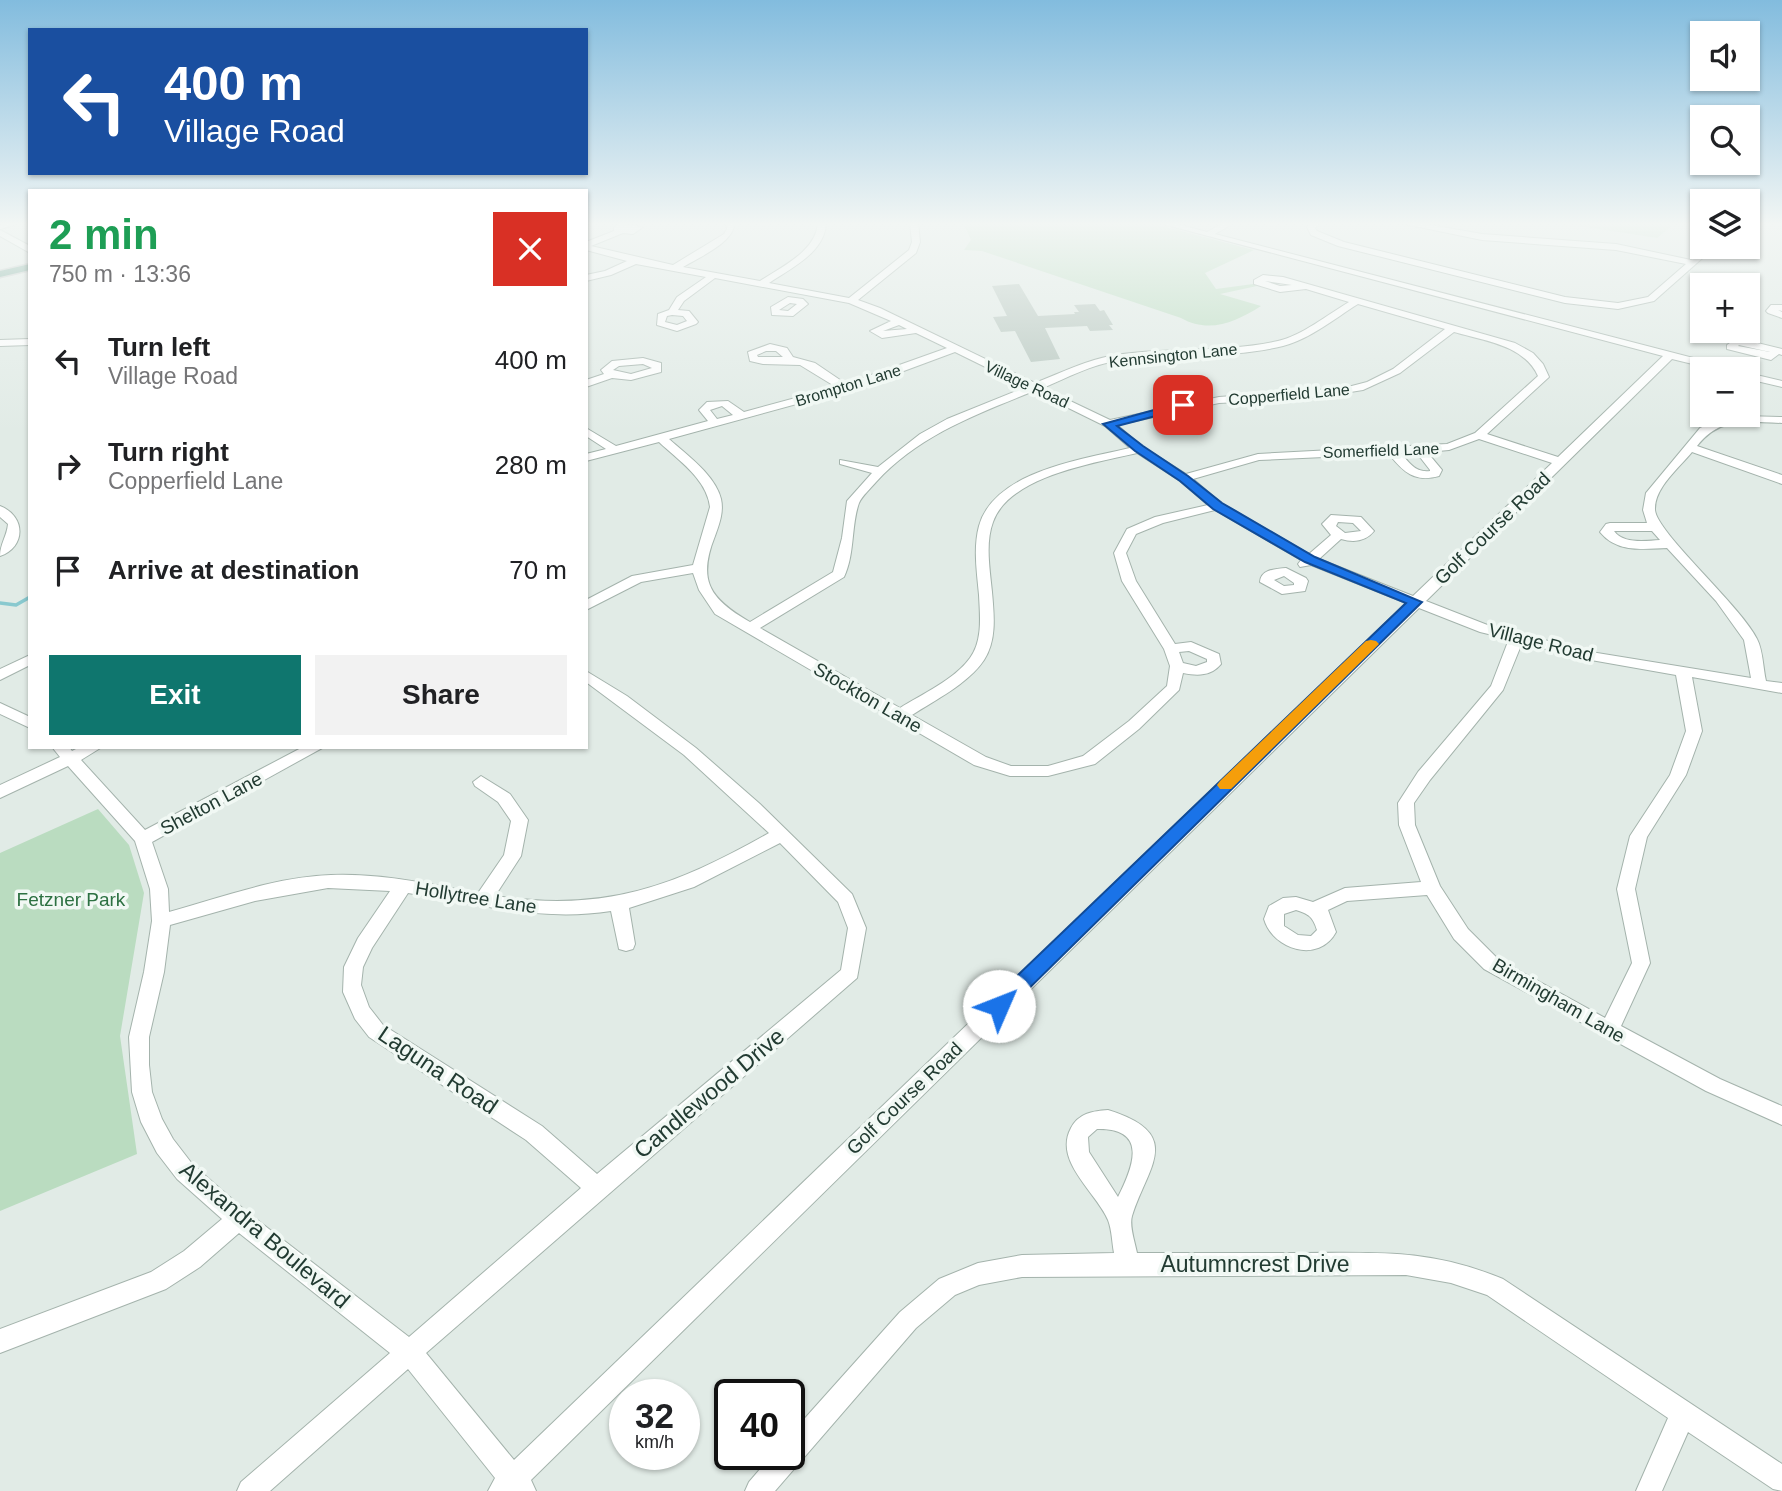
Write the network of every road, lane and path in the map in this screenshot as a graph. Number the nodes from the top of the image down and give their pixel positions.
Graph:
1 (691, 292) edge
2 (810, 292) joint
3 (862, 292) edge
4 (1321, 292) edge
5 (1425, 292) edge
6 (1539, 292) edge
7 (1659, 292) edge
8 (797, 300) dead end
9 (852, 300) junction
10 (1356, 301) junction
11 (1782, 308) edge
12 (672, 312) dead end
13 (1782, 315) edge
14 (899, 321) junction
15 (1453, 328) junction
16 (915, 330) junction
17 (28, 342) edge
18 (0, 343) edge
19 (954, 349) junction
20 (1670, 355) junction
21 (788, 359) dead end
22 (1690, 360) edge
23 (610, 374) dead end
24 (1760, 379) edge
25 (588, 383) edge
26 (1782, 384) edge
27 (845, 387) junction
28 (1033, 387) junction
29 (741, 415) junction
30 (1760, 418) edge
31 (1782, 420) edge
32 (714, 422) junction
33 (1109, 424) junction
34 (1710, 427) edge
35 (588, 432) edge
36 (1479, 435) junction
37 (661, 437) junction
38 (1690, 447) junction
39 (613, 449) junction
40 (1139, 449) junction
41 (1420, 450) junction
42 (1393, 451) junction
43 (588, 457) edge
44 (1559, 461) junction
45 (844, 462) dead end
46 (880, 471) junction
47 (1184, 478) junction
48 (1782, 480) edge
49 (1217, 506) junction
50 (0, 510) edge
51 (1654, 527) junction
52 (1339, 535) dead end
53 (1668, 544) junction
54 (0, 552) edge
55 (1310, 559) junction
56 (699, 568) junction
57 (1293, 574) dead end
58 (1416, 602) junction
59 (588, 605) edge
60 (749, 629) junction
61 (1516, 639) junction
62 (1171, 649) junction
63 (28, 660) edge
64 (1177, 666) junction
65 (1683, 671) junction
66 (0, 676) edge
67 (588, 676) edge
68 (1759, 684) junction
69 (1782, 688) edge
70 (0, 708) edge
71 (899, 716) junction
72 (28, 722) edge
73 (84, 749) edge
74 (312, 749) edge
75 (65, 753) edge
76 (481, 782) dead end
77 (0, 792) edge
78 (780, 835) junction
79 (143, 839) junction
80 (404, 886) junction
81 (1432, 888) junction
82 (483, 900) junction
83 (620, 904) junction
84 (1314, 909) dead end
85 (160, 921) junction
86 (626, 944) dead end
87 (1609, 1030) junction
88 (1782, 1116) edge
89 (597, 1188) junction
90 (1119, 1218) dead end
91 (239, 1219) junction
92 (1128, 1264) junction
93 (0, 1341) edge
94 (410, 1353) junction
95 (1684, 1412) junction
96 (1782, 1479) edge
97 (512, 1487) edge
98 (250, 1491) edge
99 (758, 1491) edge
100 (1649, 1491) edge

1 - 12 street
2 - 8 street
2 - 9 street, Village Road
3 - 9 street
4 - 10 street, Somerfield Lane
5 - 20 street
6 - 7 street
9 - 14 street, Village Road
10 - 15 street, Somerfield Lane
10 - 28 street, Kennsington Lane
11 - 13 street
14 - 16 street, Village Road
14 - 16 street
15 - 33 street, Copperfield Lane
15 - 36 street, Somerfield Lane
16 - 19 street, Village Road
17 - 18 street
19 - 27 street, Brompton Lane
19 - 28 street, Village Road
20 - 22 street
20 - 44 street, Golf Course Road
21 - 27 street
23 - 25 street
24 - 26 street
27 - 29 street, Brompton Lane
28 - 33 street, Village Road
28 - 46 street, Kennsington Lane
29 - 32 street, Brompton Lane
29 - 32 street
30 - 31 street
32 - 37 street, Brompton Lane
33 - 40 street, Village Road
34 - 38 street
35 - 39 street
36 - 41 street, Somerfield Lane
36 - 44 street
37 - 39 street, Brompton Lane
37 - 56 street
38 - 48 street
38 - 51 street
39 - 43 street, Brompton Lane
40 - 47 street, Village Road
40 - 71 street
41 - 42 street, Somerfield Lane
41 - 42 street
42 - 47 street, Somerfield Lane
44 - 58 street, Golf Course Road
45 - 46 street
46 - 60 street, Kennsington Lane
47 - 49 street, Village Road
49 - 55 street, Village Road
49 - 62 street
50 - 54 street
51 - 53 street
51 - 53 street
52 - 55 street
53 - 68 street
55 - 57 street
55 - 58 street, Village Road
56 - 59 street
56 - 60 street, Stockton Lane
58 - 61 street, Village Road
58 - 97 street, Golf Course Road
60 - 71 street, Stockton Lane
61 - 65 street, Village Road
61 - 81 street, Birmingham Lane
62 - 64 street
62 - 64 street
63 - 66 street
64 - 71 street, Stockton Lane
65 - 68 street, Village Road
65 - 87 street
67 - 78 street, Candlewood Drive
68 - 69 street, Village Road
70 - 72 street
73 - 75 street
74 - 79 street, Shelton Lane
75 - 77 street
75 - 79 street, Alexandra Boulevard
76 - 82 street
78 - 83 street, Hollytree Lane
78 - 89 street, Candlewood Drive
79 - 85 street, Alexandra Boulevard
80 - 82 street, Hollytree Lane
80 - 85 street, Hollytree Lane
80 - 89 street, Laguna Road
81 - 84 street
81 - 87 street, Birmingham Lane
82 - 83 street, Hollytree Lane
83 - 86 street
85 - 91 street, Alexandra Boulevard
87 - 88 street, Birmingham Lane
89 - 94 street, Candlewood Drive
90 - 92 street
91 - 93 street
91 - 94 street, Alexandra Boulevard
92 - 95 street, Autumncrest Drive
92 - 99 street, Autumncrest Drive
94 - 97 street, Alexandra Boulevard
94 - 98 street, Candlewood Drive
95 - 96 street, Autumncrest Drive
95 - 100 street

